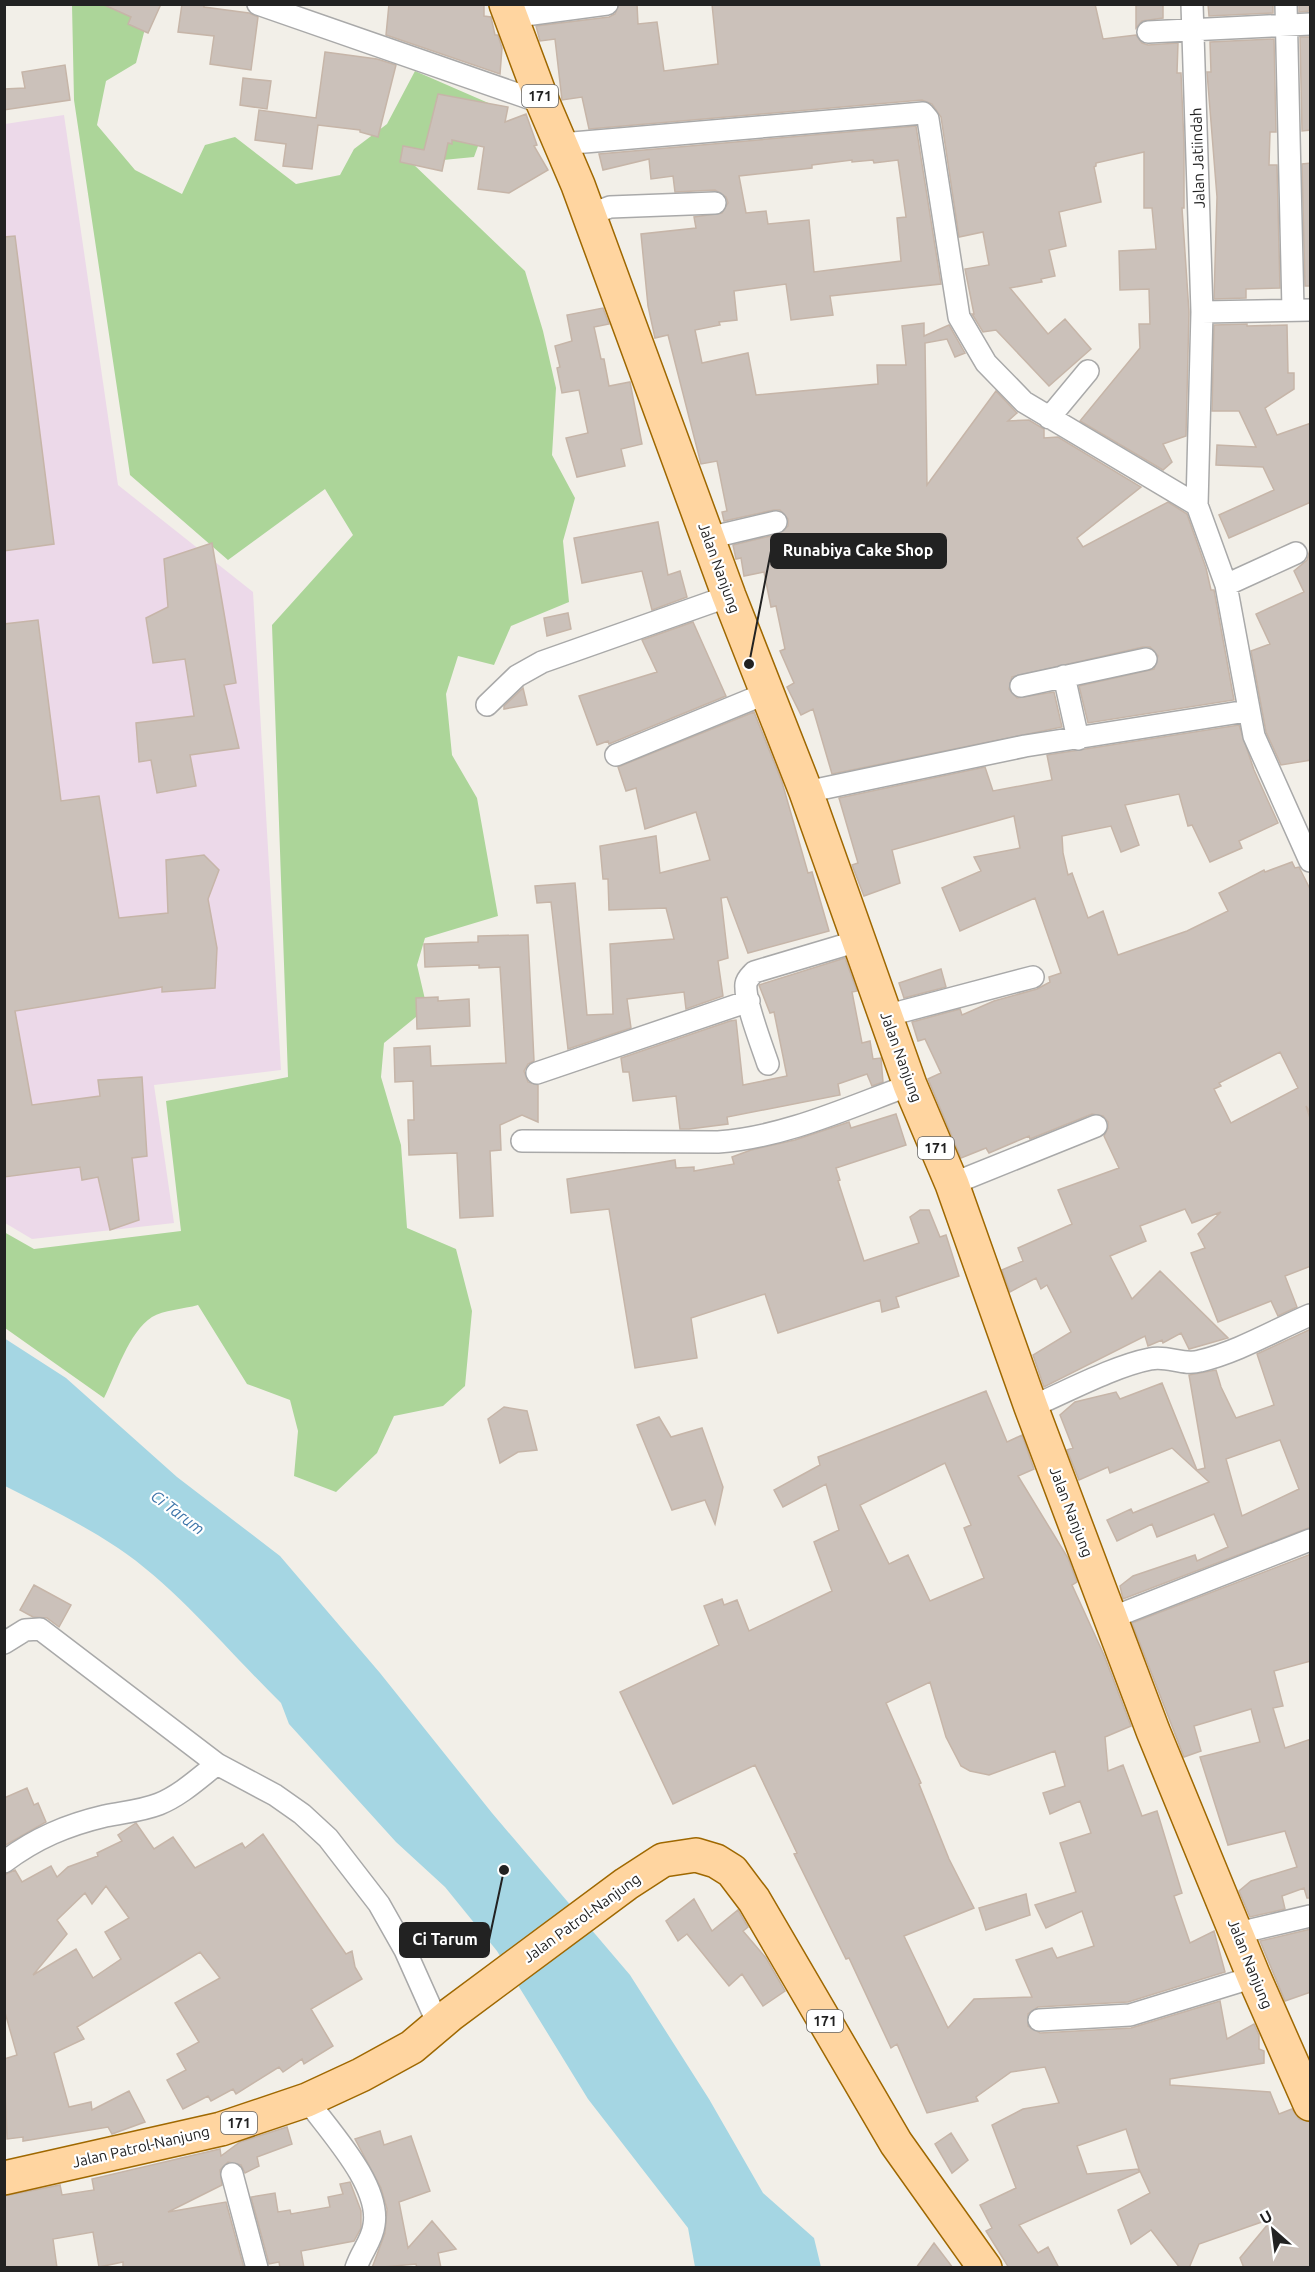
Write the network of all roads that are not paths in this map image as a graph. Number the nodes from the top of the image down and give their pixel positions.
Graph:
1 (607, 4) edge
2 (1192, 4) edge
3 (261, 6) edge
4 (508, 11) edge
5 (1287, 15) edge
6 (1311, 24) edge
7 (1194, 31) junction
8 (1148, 32) dead end
9 (543, 103) junction
10 (561, 144) junction
11 (715, 203) dead end
12 (589, 215) junction
13 (1302, 310) edge
14 (1202, 312) junction
15 (1088, 371) dead end
16 (1048, 418) junction
17 (1197, 505) junction
18 (776, 522) dead end
19 (708, 538) junction
20 (1296, 553) dead end
21 (1226, 585) junction
22 (729, 596) junction
23 (1146, 659) dead end
24 (1064, 676) junction
25 (1021, 686) dead end
26 (767, 693) junction
27 (487, 705) dead end
28 (1247, 711) junction
29 (1078, 739) junction
30 (616, 755) dead end
31 (806, 792) junction
32 (1311, 861) edge
33 (858, 941) junction
34 (1033, 977) dead end
35 (749, 1001) junction
36 (885, 1016) junction
37 (768, 1064) dead end
38 (537, 1073) dead end
39 (910, 1085) junction
40 (1096, 1126) dead end
41 (522, 1141) dead end
42 (952, 1184) junction
43 (1311, 1315) edge
44 (1031, 1407) junction
45 (1311, 1540) edge
46 (1111, 1618) junction
47 (4, 1643) edge
48 (217, 1764) junction
49 (4, 1862) edge
50 (1311, 1916) edge
51 (1238, 1933) junction
52 (1254, 1977) junction
53 (445, 2020) junction
54 (1039, 2020) dead end
55 (307, 2100) junction
56 (1311, 2104) edge
57 (232, 2174) dead end
58 (4, 2178) edge
59 (257, 2268) edge
60 (356, 2268) edge
61 (985, 2268) edge

1 - 4 street
2 - 7 street, Jalan Jatiindah
3 - 9 street
4 - 9 main road, Jalan Nanjung / 171
5 - 6 street
5 - 7 street
5 - 13 street
7 - 8 street
7 - 14 street, Jalan Jatiindah
9 - 10 main road, Jalan Nanjung / 171
10 - 12 main road, Jalan Nanjung / 171
10 - 16 street
11 - 12 street
12 - 19 main road, Jalan Nanjung / 171
13 - 14 street
14 - 17 street, Jalan Jatiindah
15 - 16 street
16 - 17 street
17 - 21 street
18 - 19 street
19 - 22 main road, Jalan Nanjung / 171
20 - 21 street
21 - 28 street
22 - 26 main road, Jalan Nanjung / 171
22 - 27 street
23 - 24 street
24 - 25 street
24 - 29 street
26 - 30 street
26 - 31 main road, Jalan Nanjung / 171
28 - 29 street
28 - 32 street
29 - 31 street
31 - 33 main road, Jalan Nanjung / 171
33 - 35 street
33 - 36 main road, Jalan Nanjung / 171
34 - 36 street
35 - 37 street
35 - 38 street
36 - 39 main road, Jalan Nanjung / 171
39 - 41 street
39 - 42 main road, Jalan Nanjung / 171
40 - 42 street
42 - 44 main road, Jalan Nanjung / 171
43 - 44 street
44 - 46 main road, Jalan Nanjung / 171
45 - 46 street
46 - 51 main road, Jalan Nanjung / 171
47 - 48 street
48 - 49 street
48 - 53 street
50 - 51 street
51 - 52 main road, Jalan Nanjung / 171
52 - 54 street
52 - 56 main road, Jalan Nanjung / 171
53 - 55 main road, Jalan Patrol-Nanjung / 171
53 - 61 main road, Jalan Patrol-Nanjung / 171
55 - 58 main road, Jalan Patrol-Nanjung / 171
55 - 60 street
57 - 59 street

